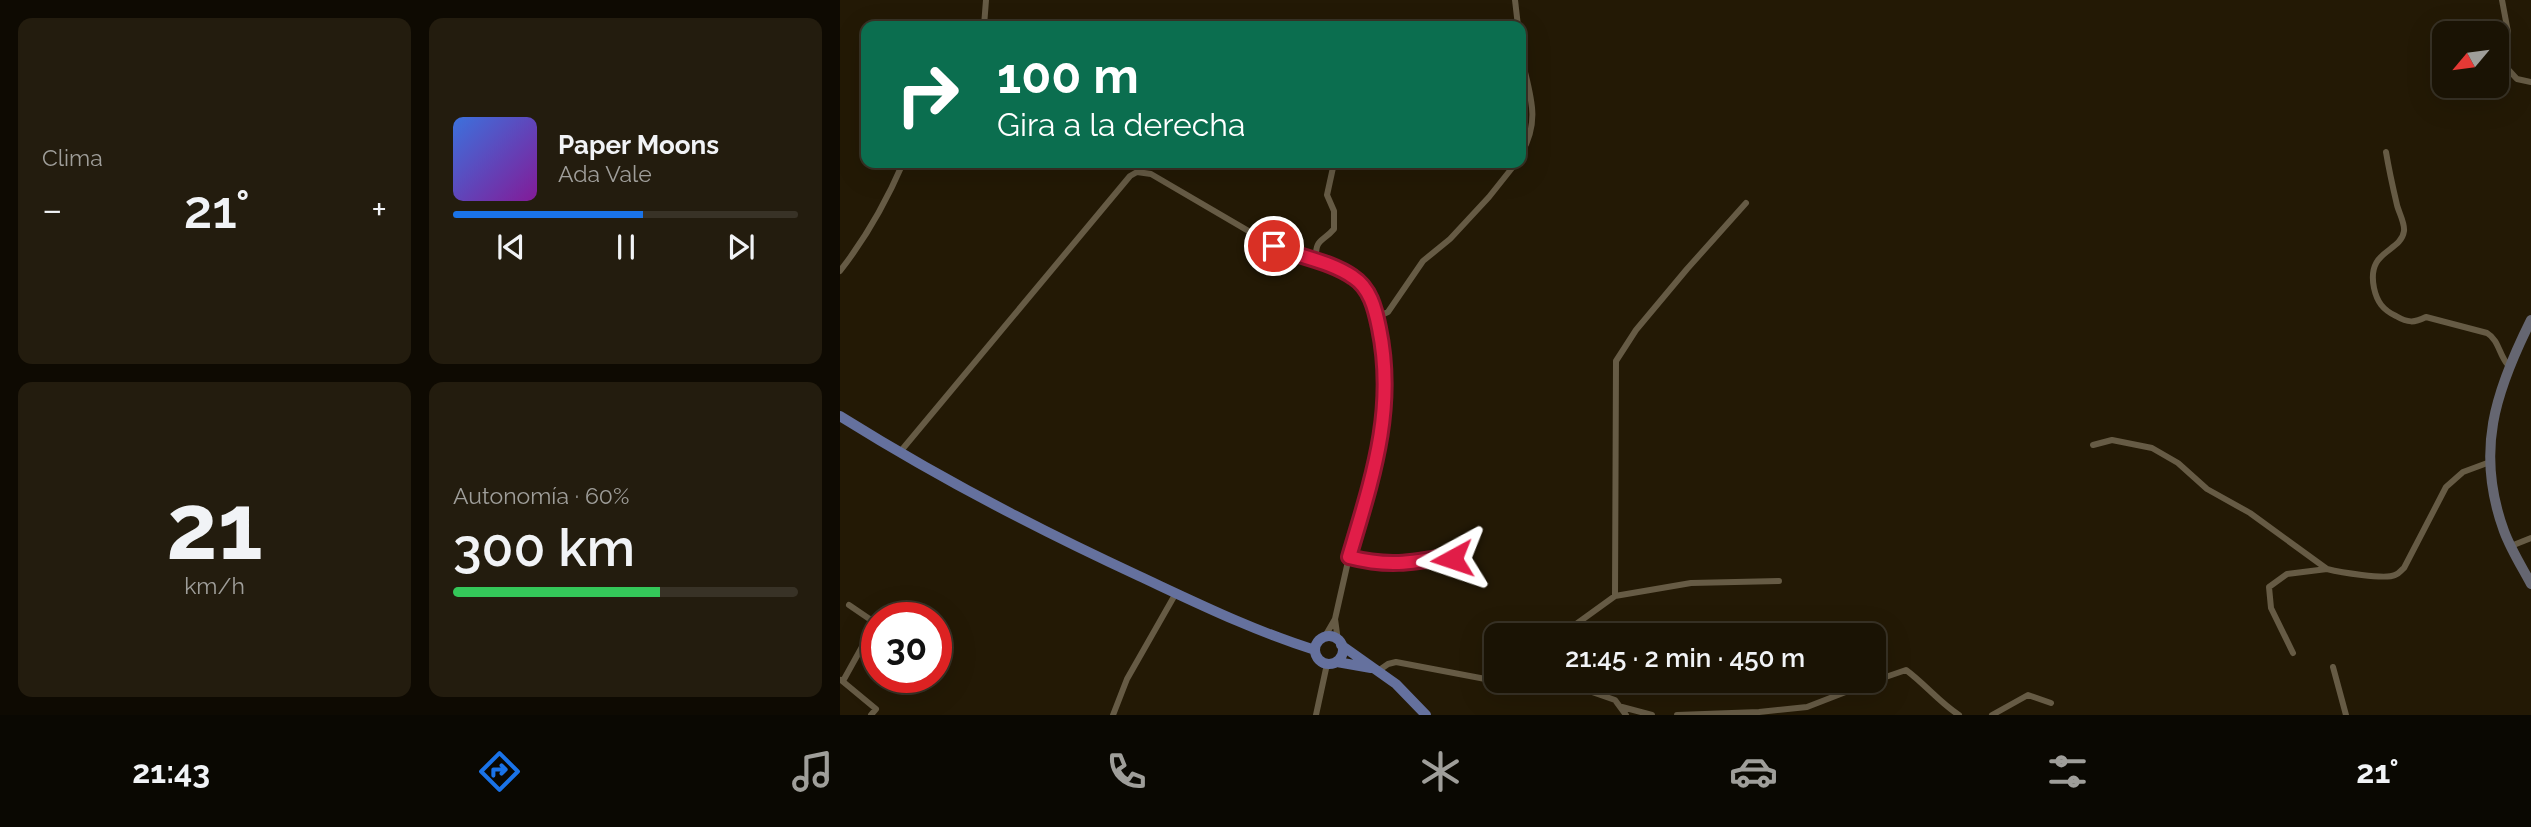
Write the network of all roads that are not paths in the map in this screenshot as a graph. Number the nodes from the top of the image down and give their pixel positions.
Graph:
1 (986, 0) edge
2 (1515, 0) edge
3 (2502, 0) edge
4 (984, 21) edge
5 (1517, 21) edge
6 (1526, 76) edge
7 (2531, 82) edge
8 (1526, 145) edge
9 (2386, 152) dead end
10 (901, 168) edge
11 (1333, 168) edge
12 (1512, 168) edge
13 (1746, 204) dead end
14 (1316, 260) junction
15 (840, 271) edge
16 (1377, 317) junction
17 (2531, 320) edge
18 (2508, 365) junction
19 (840, 416) edge
20 (2093, 445) dead end
21 (900, 452) junction
22 (2490, 462) junction
23 (2531, 538) edge
24 (2511, 546) junction
25 (1349, 557) junction
26 (1452, 559) dead end
27 (2327, 569) junction
28 (1779, 581) dead end
29 (2531, 584) edge
30 (1176, 593) junction
31 (1615, 596) junction
32 (849, 606) dead end
33 (1335, 618) junction
34 (1578, 623) edge
35 (1324, 638) junction
36 (1340, 643) junction
37 (1315, 650) junction
38 (2293, 653) dead end
39 (1332, 663) junction
40 (2333, 667) dead end
41 (1376, 670) junction
42 (1886, 677) edge
43 (1484, 678) edge
44 (841, 680) edge
45 (1595, 693) edge
46 (1843, 693) edge
47 (2051, 703) dead end
48 (1622, 707) junction
49 (873, 712) edge
50 (884, 715) edge
51 (1113, 715) edge
52 (1316, 715) edge
53 (1426, 715) edge
54 (1626, 715) edge
55 (1652, 715) edge
56 (1677, 715) edge
57 (1959, 715) edge
58 (1992, 715) edge
59 (2346, 715) edge

1 - 4 street
2 - 5 street
3 - 7 street
6 - 8 street
9 - 18 street
10 - 15 street
11 - 14 street
12 - 16 street
13 - 31 street
14 - 16 street
14 - 21 street
16 - 25 street
17 - 18 street
18 - 22 street
19 - 21 main road
20 - 27 street
21 - 30 main road
22 - 24 street
22 - 27 street
23 - 24 street
24 - 29 street
25 - 26 street
25 - 33 street
27 - 38 street
28 - 31 street
30 - 37 main road
30 - 51 street
31 - 34 street
32 - 44 street
33 - 35 street
33 - 36 street
35 - 36 main road
35 - 37 main road
36 - 39 main road
36 - 41 main road
37 - 39 main road
39 - 41 main road
39 - 52 street
40 - 59 street
41 - 43 street
41 - 53 main road
42 - 57 street
44 - 49 street
45 - 48 street
46 - 56 street
47 - 58 street
48 - 54 street
48 - 55 street
49 - 50 street

